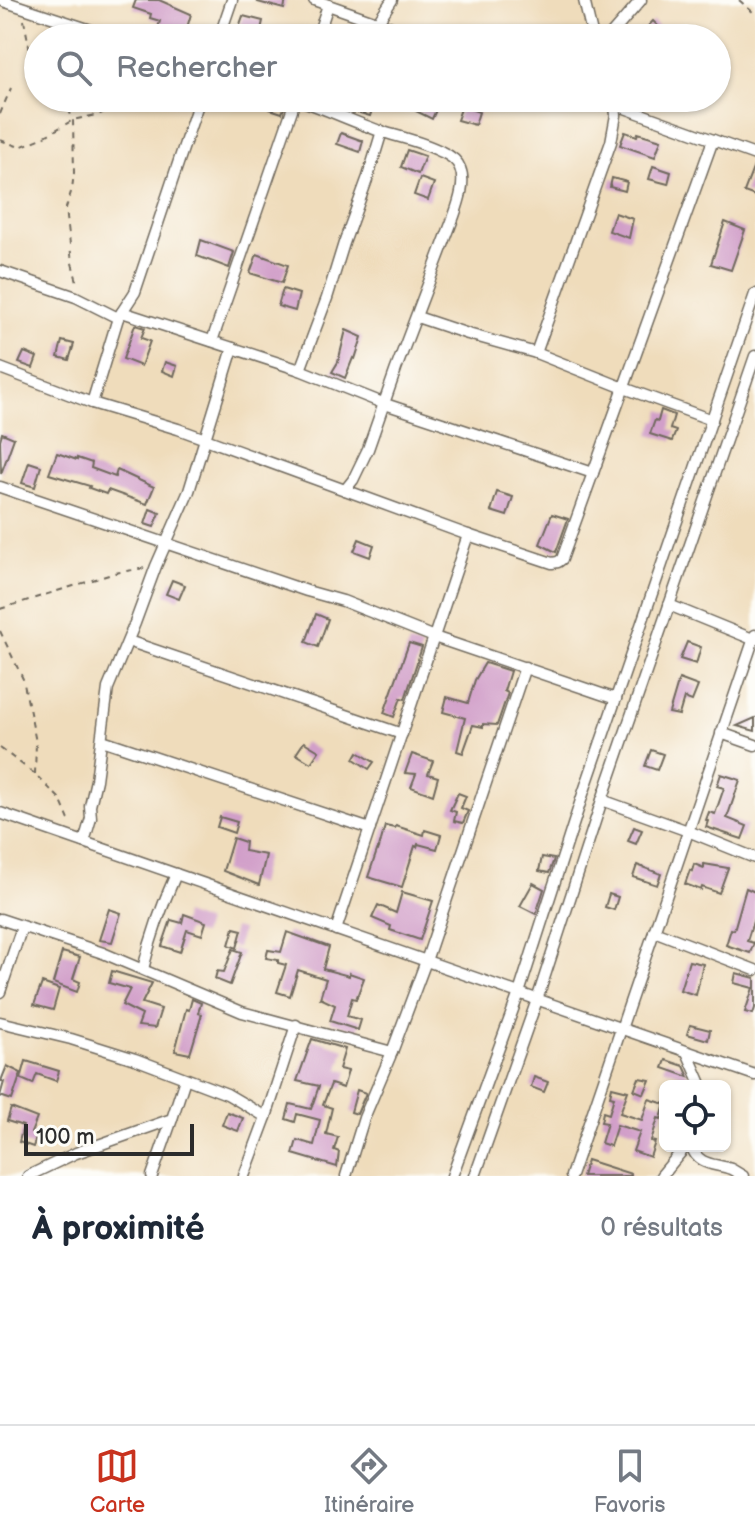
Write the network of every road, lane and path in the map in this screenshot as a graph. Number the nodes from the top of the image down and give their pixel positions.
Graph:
1 (0, 0) edge
2 (232, 0) edge
3 (314, 0) edge
4 (392, 0) edge
5 (584, 0) edge
6 (641, 0) edge
7 (739, 0) edge
8 (328, 5) junction
9 (21, 7) junction
10 (755, 14) edge
11 (377, 23) junction
12 (24, 24) edge
13 (73, 24) edge
14 (224, 24) edge
15 (322, 24) edge
16 (380, 24) edge
17 (590, 24) edge
18 (620, 24) edge
19 (11, 88) dead end
20 (70, 112) edge
21 (104, 112) edge
22 (195, 112) edge
23 (291, 112) edge
24 (332, 112) edge
25 (616, 112) edge
26 (643, 112) edge
27 (0, 114) edge
28 (73, 120) junction
29 (382, 131) junction
30 (0, 140) edge
31 (713, 140) junction
32 (755, 155) edge
33 (0, 271) edge
34 (755, 294) edge
35 (76, 297) junction
36 (120, 315) junction
37 (417, 317) junction
38 (212, 341) junction
39 (233, 348) junction
40 (536, 353) junction
41 (755, 356) edge
42 (0, 368) edge
43 (300, 370) junction
44 (624, 388) junction
45 (92, 403) junction
46 (385, 404) junction
47 (712, 420) junction
48 (206, 440) junction
49 (593, 473) junction
50 (0, 487) edge
51 (345, 490) junction
52 (468, 535) junction
53 (167, 543) junction
54 (156, 566) junction
55 (669, 605) junction
56 (0, 609) edge
57 (0, 631) edge
58 (434, 637) junction
59 (754, 638) edge
60 (128, 641) junction
61 (525, 667) junction
62 (616, 699) junction
63 (721, 733) junction
64 (402, 734) junction
65 (102, 740) junction
66 (755, 745) edge
67 (0, 748) edge
68 (35, 774) junction
69 (602, 800) junction
70 (0, 813) edge
71 (370, 829) junction
72 (688, 831) junction
73 (84, 838) junction
74 (755, 858) edge
75 (176, 874) junction
76 (0, 919) edge
77 (22, 927) junction
78 (336, 930) junction
79 (654, 931) junction
80 (426, 961) junction
81 (143, 969) junction
82 (755, 970) edge
83 (0, 992) edge
84 (519, 993) junction
85 (537, 1000) junction
86 (0, 1022) edge
87 (296, 1025) junction
88 (621, 1029) junction
89 (392, 1052) junction
90 (687, 1052) junction
91 (755, 1075) edge
92 (185, 1079) junction
93 (699, 1080) edge
94 (266, 1117) junction
95 (172, 1119) junction
96 (683, 1152) edge
97 (693, 1152) edge
98 (28, 1176) edge
99 (152, 1176) edge
100 (244, 1176) edge
101 (346, 1176) edge
102 (452, 1176) edge
103 (475, 1176) edge
104 (571, 1176) edge
105 (661, 1176) edge
106 (743, 1176) edge

1 - 9 street
2 - 14 street
3 - 8 street
4 - 11 street
5 - 17 street
6 - 18 street
7 - 10 path
8 - 11 street
8 - 15 street
9 - 12 path
9 - 13 street
11 - 16 street
19 - 27 path
20 - 28 path
21 - 28 path
22 - 36 street
23 - 38 street
24 - 29 street
25 - 40 street
26 - 31 street
28 - 30 path
28 - 35 path
29 - 37 street
29 - 43 street
31 - 32 street
31 - 44 street
33 - 35 street
34 - 47 street
35 - 36 street
36 - 38 street
36 - 45 street
37 - 40 street
37 - 46 street
38 - 39 street
39 - 43 street
39 - 48 street
40 - 44 street
41 - 55 street
42 - 45 street
43 - 46 street
44 - 47 street
44 - 49 street
45 - 48 street
46 - 49 street
46 - 51 street
47 - 62 street
48 - 51 street
48 - 53 street
49 - 52 street
50 - 53 street
51 - 52 street
52 - 58 street
53 - 54 street
53 - 58 street
54 - 56 path
54 - 60 street
55 - 59 street
55 - 69 street
57 - 68 path
58 - 61 street
58 - 64 street
59 - 63 street
60 - 64 street
60 - 65 street
61 - 62 street
61 - 80 street
62 - 84 street
63 - 66 street
63 - 72 street
64 - 71 street
65 - 71 street
65 - 73 street
67 - 68 path
68 - 73 path
69 - 72 street
69 - 85 street
70 - 73 street
71 - 78 street
72 - 74 street
72 - 79 street
73 - 75 street
75 - 78 street
75 - 81 street
76 - 77 street
77 - 81 street
77 - 83 street
78 - 80 street
79 - 82 street
79 - 88 street
80 - 84 street
80 - 89 street
81 - 87 street
84 - 85 street
84 - 102 street
85 - 88 street
85 - 103 street
86 - 92 street
87 - 89 street
87 - 94 street
88 - 90 street
88 - 104 street
89 - 101 street
90 - 91 street
90 - 93 street
92 - 94 street
92 - 95 street
94 - 100 street
95 - 98 street
95 - 99 street
96 - 105 street
97 - 106 street

